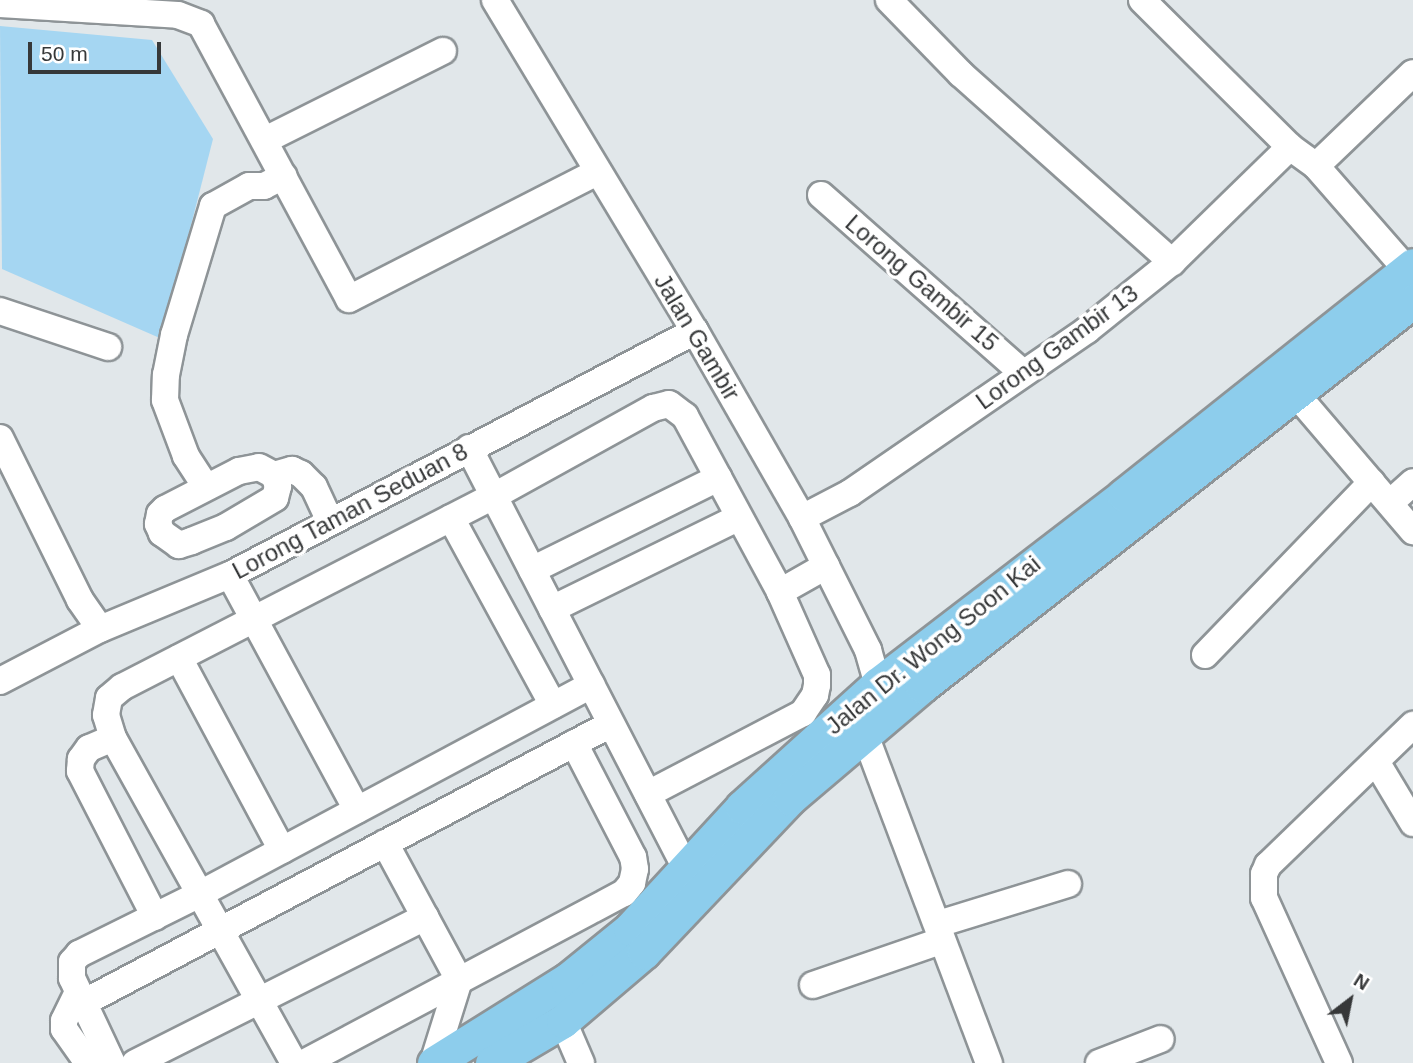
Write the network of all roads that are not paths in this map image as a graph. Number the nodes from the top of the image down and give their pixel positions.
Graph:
1 (889, 0) edge
2 (1142, 0) edge
3 (498, 1) edge
4 (0, 4) edge
5 (189, 9) edge
6 (443, 51) dead end
7 (1413, 73) edge
8 (265, 140) junction
9 (1290, 147) junction
10 (1316, 166) junction
11 (597, 172) junction
12 (284, 176) junction
13 (821, 195) dead end
14 (1172, 262) junction
15 (1411, 279) edge
16 (0, 311) edge
17 (695, 331) junction
18 (107, 348) dead end
19 (1023, 372) junction
20 (1294, 393) junction
21 (0, 439) edge
22 (469, 448) junction
23 (274, 475) junction
24 (718, 478) junction
25 (1372, 482) junction
26 (1413, 482) edge
27 (206, 487) junction
28 (494, 496) junction
29 (1390, 503) junction
30 (811, 514) junction
31 (451, 518) junction
32 (738, 518) junction
33 (330, 522) junction
34 (226, 527) junction
35 (1413, 531) edge
36 (826, 566) junction
37 (532, 570) junction
38 (239, 571) junction
39 (780, 592) junction
40 (552, 609) junction
41 (254, 620) junction
42 (100, 629) junction
43 (1205, 655) dead end
44 (178, 658) junction
45 (0, 681) edge
46 (877, 684) junction
47 (591, 685) junction
48 (553, 705) junction
49 (611, 724) junction
50 (1413, 725) edge
51 (865, 735) junction
52 (113, 738) junction
53 (574, 743) junction
54 (1377, 763) junction
55 (648, 794) junction
56 (357, 810) junction
57 (1413, 823) edge
58 (385, 844) junction
59 (282, 850) junction
60 (686, 868) junction
61 (1068, 884) dead end
62 (198, 895) junction
63 (155, 917) junction
64 (425, 917) junction
65 (220, 930) junction
66 (940, 933) junction
67 (460, 980) junction
68 (813, 985) dead end
69 (81, 998) junction
70 (258, 999) junction
71 (563, 1021) junction
72 (1161, 1039) dead end
73 (88, 1063) edge
74 (112, 1063) edge
75 (135, 1063) edge
76 (294, 1063) edge
77 (304, 1063) edge
78 (433, 1063) edge
79 (492, 1063) edge
80 (581, 1063) edge
81 (989, 1063) edge
82 (1099, 1063) edge
83 (1339, 1063) edge

1 - 14 street
2 - 9 street
3 - 11 street, Jalan Gambir
4 - 5 street
5 - 8 street
6 - 8 street
7 - 10 street
8 - 12 street
9 - 10 street
9 - 14 street, Lorong Gambir 13
10 - 15 street
11 - 12 street
11 - 17 street, Jalan Gambir
12 - 27 street
13 - 19 street, Lorong Gambir 15
14 - 19 street, Lorong Gambir 13
15 - 20 main road, Jalan Dr. Wong Soon Kai
15 - 46 main road, Jalan Dr. Wong Soon Kai
16 - 18 street
17 - 22 street, Lorong Taman Seduan 8
17 - 30 street, Jalan Gambir
19 - 30 street, Lorong Gambir 13
20 - 25 street
20 - 51 main road, Jalan Dr. Wong Soon Kai
21 - 42 street
22 - 28 street
22 - 33 street, Lorong Taman Seduan 8
23 - 27 street
23 - 33 street
23 - 34 street
24 - 28 street
24 - 32 street
24 - 37 street
25 - 29 street
25 - 43 street
26 - 29 street
27 - 34 street
28 - 31 street
28 - 37 street
29 - 35 street
30 - 36 street, Jalan Gambir
31 - 41 street
31 - 48 street
32 - 39 street
32 - 40 street
33 - 38 street, Lorong Taman Seduan 8
34 - 38 street
36 - 39 street
36 - 46 street, Jalan Gambir
37 - 40 street
38 - 41 street
38 - 42 street, Lorong Taman Seduan 8
39 - 55 street
40 - 47 street
41 - 44 street
41 - 56 street
42 - 45 street, Lorong Taman Seduan 8
44 - 52 street
44 - 59 street
46 - 60 main road, Jalan Dr. Wong Soon Kai
47 - 48 street
47 - 49 street
48 - 56 street
49 - 53 street
49 - 55 street
50 - 54 street
51 - 66 street
51 - 71 main road, Jalan Dr. Wong Soon Kai
52 - 62 street
52 - 63 street
53 - 58 street
53 - 67 street
54 - 57 street
54 - 83 street
55 - 60 street
56 - 59 street
58 - 64 street
58 - 65 street
59 - 62 street
60 - 78 main road, Jalan Dr. Wong Soon Kai
61 - 66 street
62 - 63 street
62 - 65 street
63 - 69 street
64 - 67 street
64 - 70 street
65 - 69 street
65 - 70 street
66 - 68 street
66 - 81 street
67 - 77 street
67 - 78 street
69 - 73 street
69 - 74 street
70 - 75 street
70 - 76 street
71 - 79 main road, Jalan Dr. Wong Soon Kai
71 - 80 street
72 - 82 street

